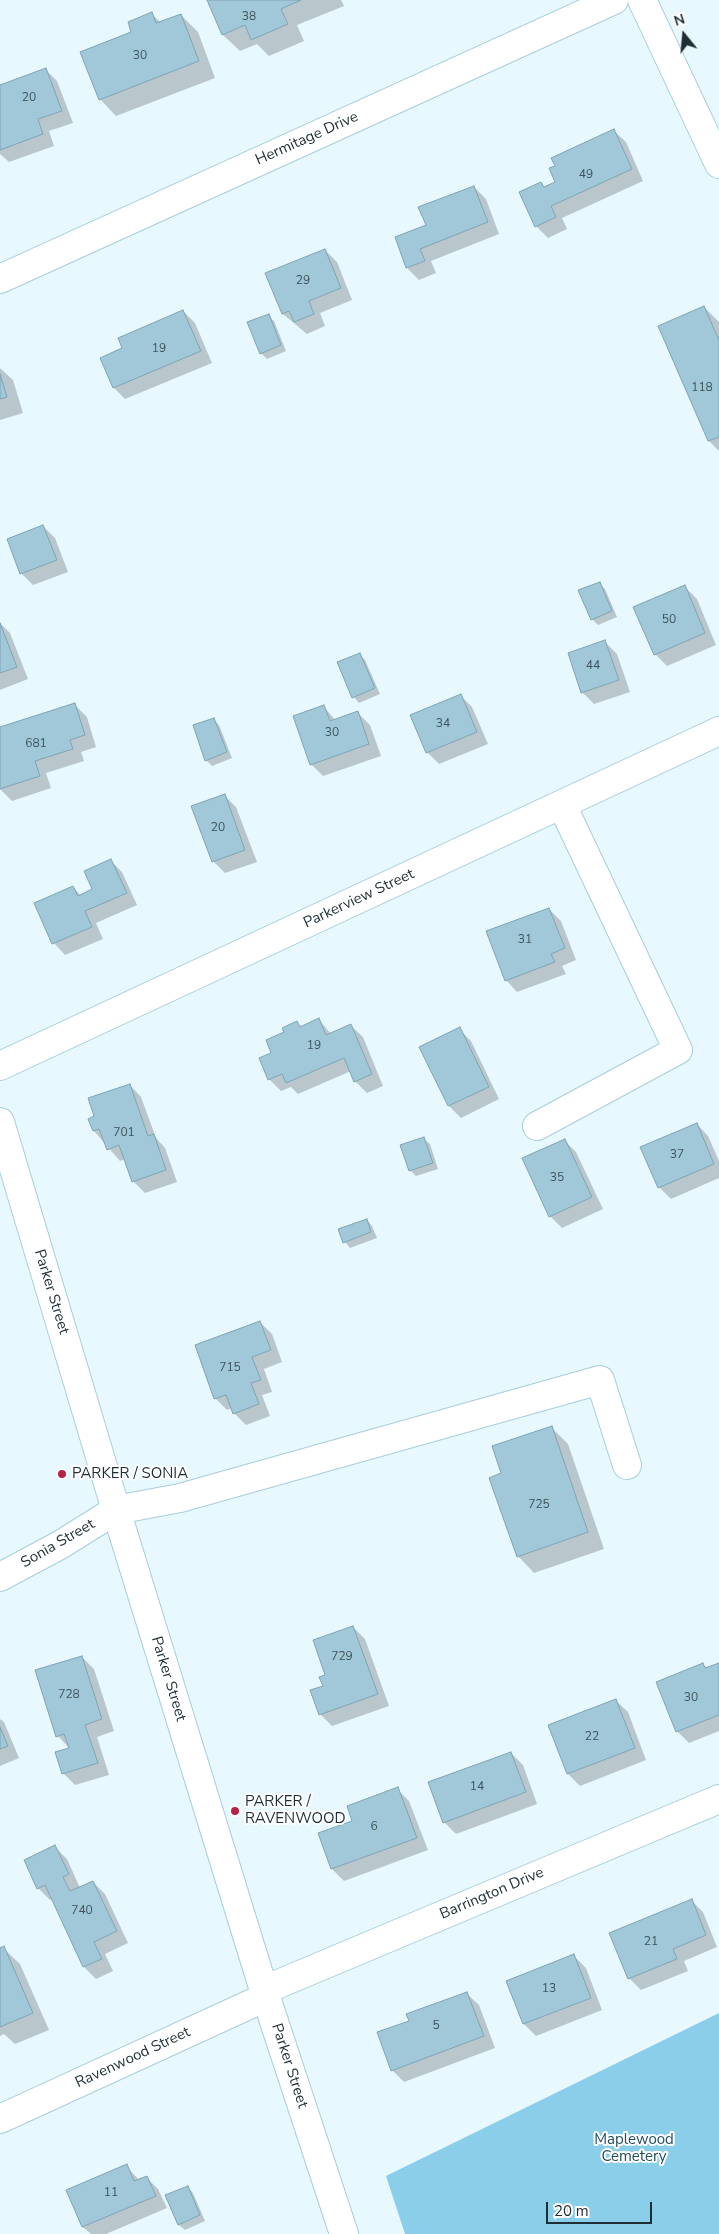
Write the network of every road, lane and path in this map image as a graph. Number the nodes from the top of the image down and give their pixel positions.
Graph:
1 (614, 0) edge
2 (642, 0) edge
3 (719, 164) edge
4 (0, 278) edge
5 (719, 732) edge
6 (562, 805) junction
7 (0, 1066) edge
8 (0, 1122) edge
9 (537, 1126) dead end
10 (627, 1465) dead end
11 (116, 1510) junction
12 (0, 1577) edge
13 (719, 1799) edge
14 (265, 1993) junction
15 (0, 2119) edge
16 (344, 2234) edge

1 - 4 street, Hermitage Drive
2 - 3 street
5 - 6 street, Parkerview Street
6 - 7 street, Parkerview Street
6 - 9 street
8 - 11 street, Parker Street
10 - 11 street
11 - 12 street, Sonia Street
11 - 14 street, Parker Street
13 - 14 street, Barrington Drive
14 - 15 street, Ravenwood Street
14 - 16 street, Parker Street

